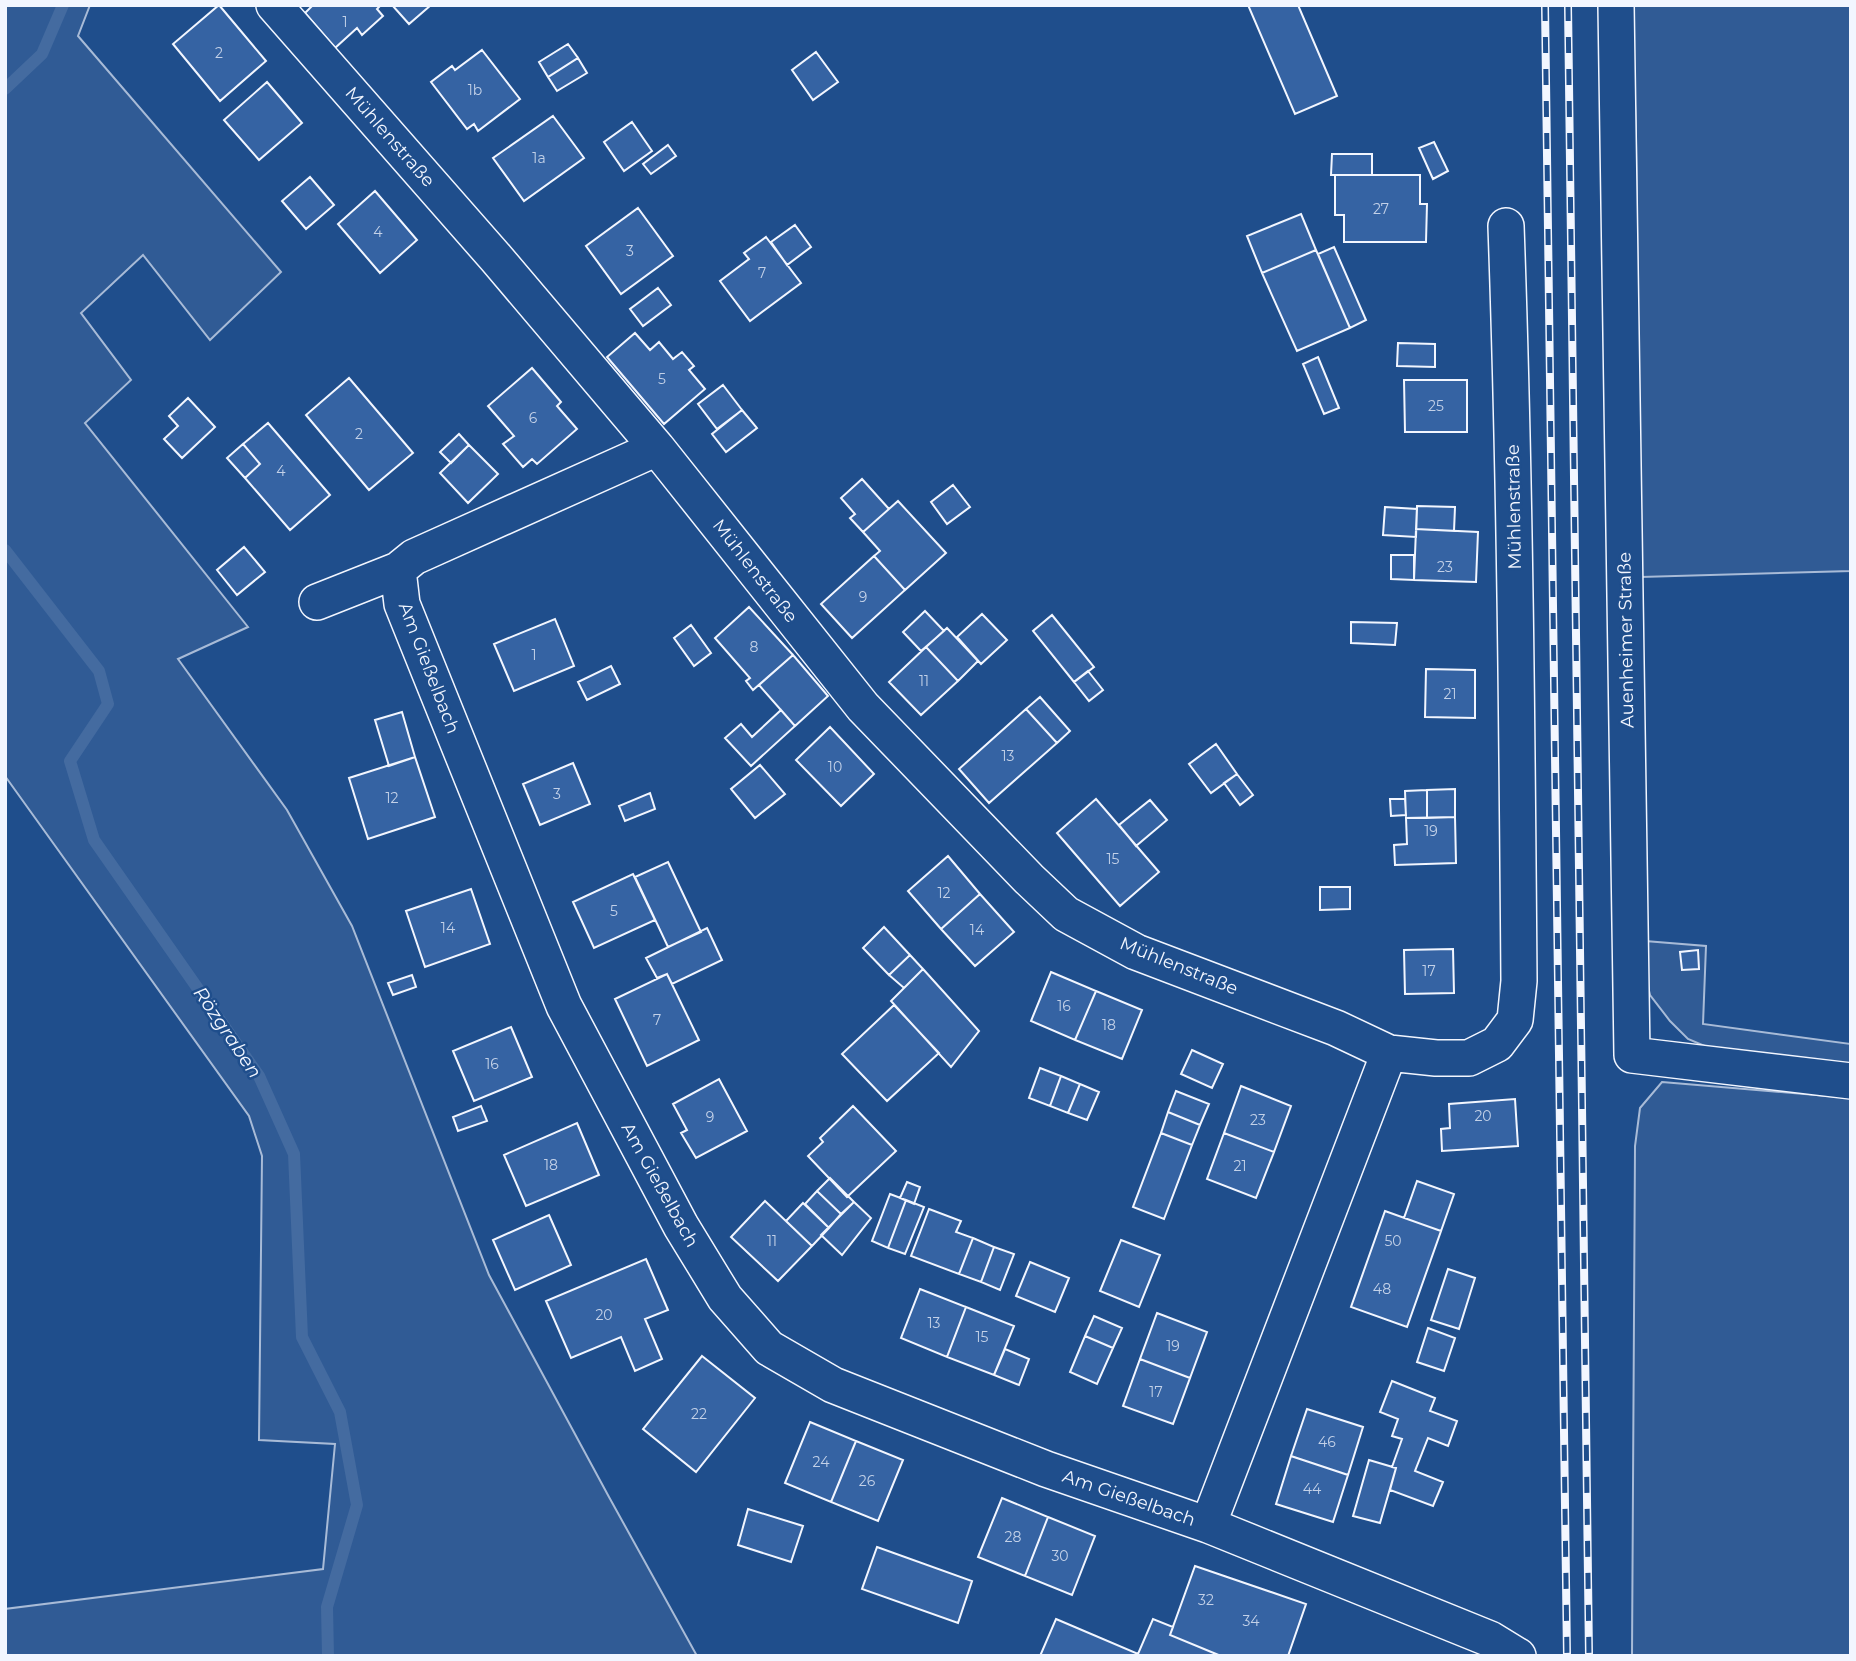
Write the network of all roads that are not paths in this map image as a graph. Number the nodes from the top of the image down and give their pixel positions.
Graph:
1 (274, 5) edge
2 (1616, 5) edge
3 (1506, 226) dead end
4 (657, 448) junction
5 (398, 570) junction
6 (317, 602) dead end
7 (1389, 1054) junction
8 (1851, 1081) edge
9 (1208, 1525) junction
10 (1518, 1656) edge

1 - 4 street, Mühlenstraße
2 - 8 street, Auenheimer Straße
3 - 7 street, Mühlenstraße
4 - 5 street
4 - 7 street, Mühlenstraße
5 - 6 street
5 - 9 street, Am Gießelbach
7 - 9 street, Am Gießelbach
9 - 10 street, Am Gießelbach

